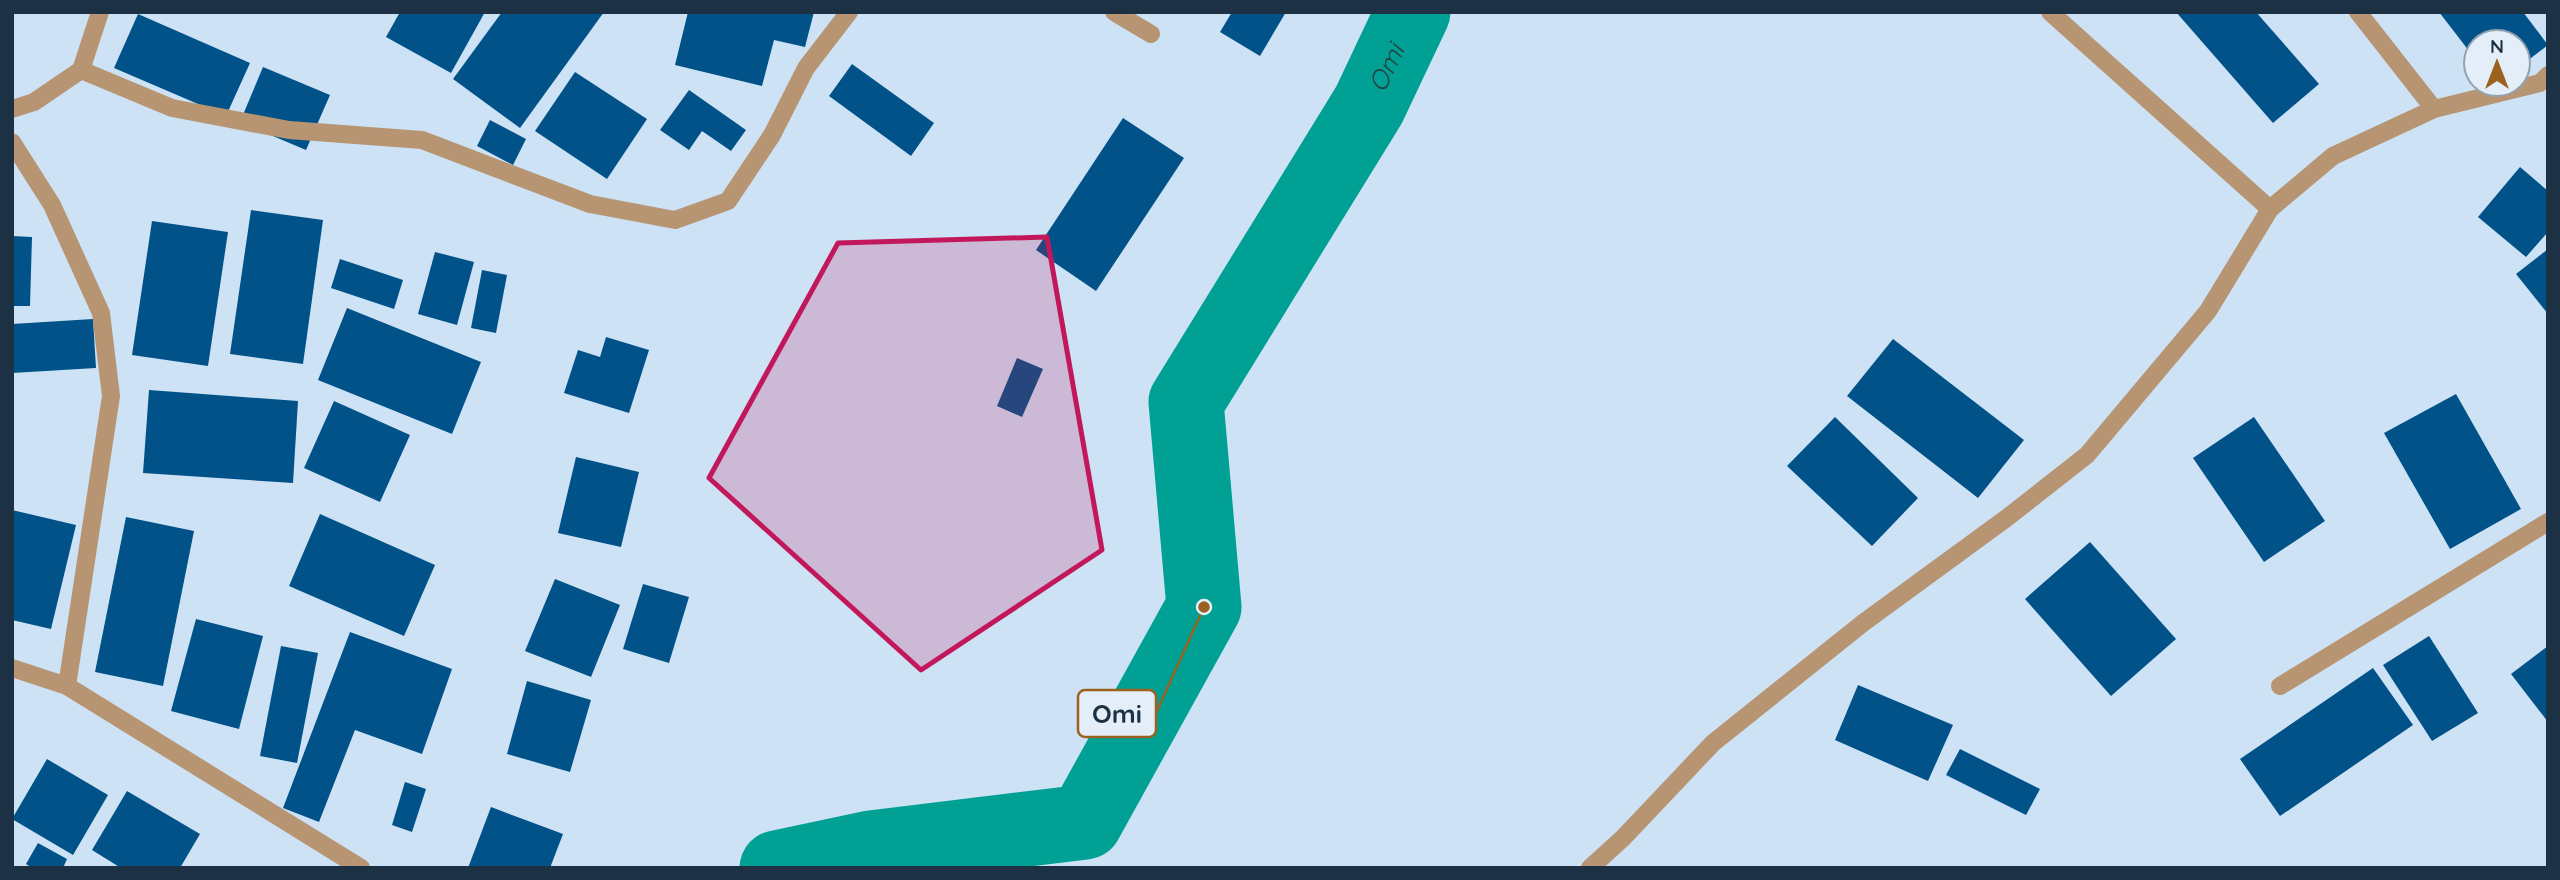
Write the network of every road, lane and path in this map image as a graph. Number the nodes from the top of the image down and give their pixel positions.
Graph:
1 (100, 12) edge
2 (849, 12) edge
3 (1114, 12) edge
4 (2050, 12) edge
5 (2358, 12) edge
6 (1152, 34) dead end
7 (81, 70) junction
8 (2545, 85) edge
9 (12, 108) edge
10 (2434, 109) junction
11 (12, 142) edge
12 (2270, 209) junction
13 (2548, 522) edge
14 (12, 668) edge
15 (67, 685) junction
16 (2280, 686) dead end
17 (361, 868) edge
18 (1590, 868) edge

1 - 7 street
2 - 7 street
3 - 6 street
4 - 12 street
5 - 10 street
7 - 9 street
8 - 10 street
10 - 12 street
11 - 15 street
12 - 18 street
13 - 16 street
14 - 15 street
15 - 17 street

